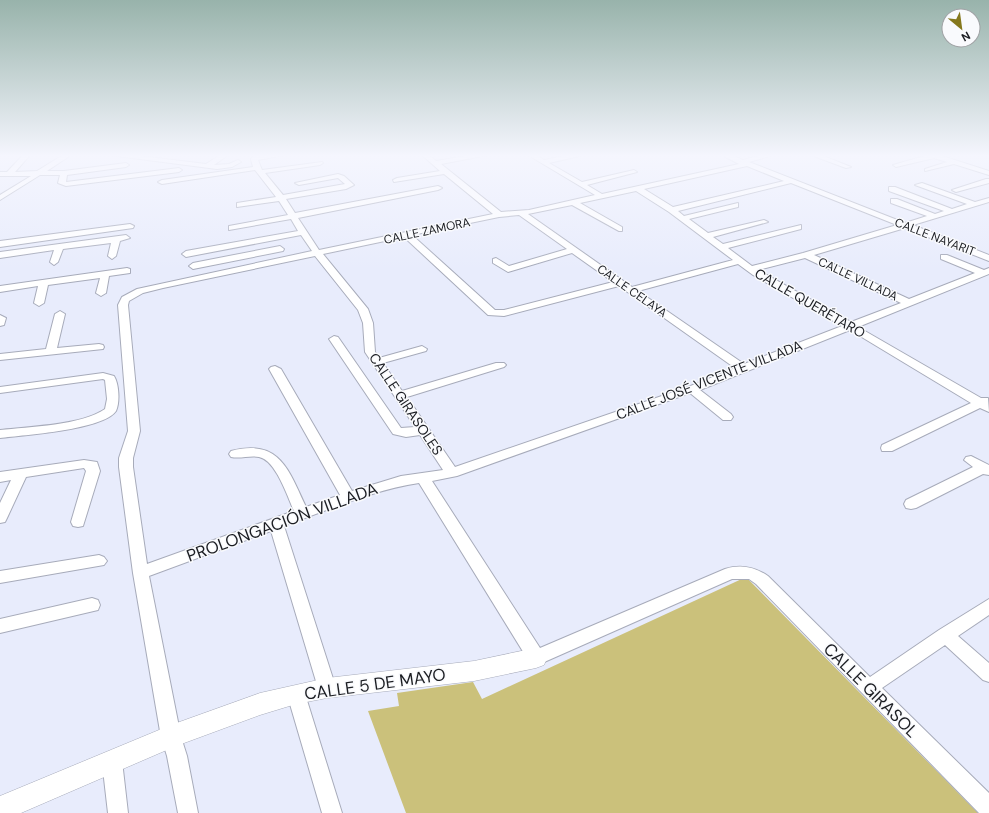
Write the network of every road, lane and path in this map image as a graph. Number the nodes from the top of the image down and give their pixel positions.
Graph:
1 (277, 193) edge
2 (311, 193) edge
3 (413, 193) edge
4 (471, 193) edge
5 (596, 193) edge
6 (615, 193) edge
7 (645, 193) edge
8 (742, 193) edge
9 (822, 193) edge
10 (903, 193) edge
11 (942, 193) edge
12 (601, 196) junction
13 (281, 198) junction
14 (989, 200) edge
15 (894, 201) dead end
16 (573, 202) junction
17 (974, 204) junction
18 (240, 205) dead end
19 (736, 206) dead end
20 (672, 210) junction
21 (951, 211) junction
22 (520, 213) junction
23 (499, 215) junction
24 (294, 216) junction
25 (933, 216) junction
26 (684, 218) junction
27 (764, 222) dead end
28 (906, 225) junction
29 (130, 226) dead end
30 (798, 227) dead end
31 (232, 228) dead end
32 (619, 229) dead end
33 (304, 232) junction
34 (407, 235) junction
35 (708, 236) junction
36 (126, 238) dead end
37 (116, 239) junction
38 (0, 244) edge
39 (238, 244) junction
40 (59, 248) junction
41 (723, 248) junction
42 (280, 249) dead end
43 (573, 250) junction
44 (317, 253) junction
45 (186, 254) dead end
46 (806, 255) junction
47 (0, 256) edge
48 (112, 256) dead end
49 (246, 256) junction
50 (944, 257) dead end
51 (989, 258) edge
52 (740, 261) junction
53 (54, 262) dead end
54 (496, 262) dead end
55 (193, 266) dead end
56 (750, 269) junction
57 (127, 271) dead end
58 (986, 272) edge
59 (105, 274) junction
60 (44, 283) junction
61 (620, 283) junction
62 (0, 289) edge
63 (630, 290) junction
64 (101, 293) dead end
65 (39, 303) dead end
66 (909, 303) junction
67 (60, 314) dead end
68 (850, 326) junction
69 (334, 339) dead end
70 (99, 347) dead end
71 (422, 349) dead end
72 (51, 351) junction
73 (0, 357) edge
74 (376, 362) junction
75 (500, 366) dead end
76 (275, 368) dead end
77 (743, 369) junction
78 (692, 388) junction
79 (0, 390) edge
80 (399, 396) junction
81 (986, 403) edge
82 (727, 417) dead end
83 (423, 430) junction
84 (0, 434) edge
85 (887, 448) dead end
86 (236, 454) dead end
87 (970, 460) dead end
88 (986, 470) edge
89 (452, 473) junction
90 (21, 474) junction
91 (0, 477) edge
92 (424, 479) junction
93 (348, 498) junction
94 (911, 504) dead end
95 (302, 513) junction
96 (0, 518) edge
97 (78, 522) dead end
98 (276, 523) junction
99 (99, 561) dead end
100 (141, 573) junction
101 (752, 573) joint
102 (0, 577) edge
103 (92, 605) dead end
104 (989, 606) edge
105 (0, 626) edge
106 (945, 635) junction
107 (536, 658) junction
108 (989, 674) edge
109 (327, 688) junction
110 (868, 688) junction
111 (296, 694) junction
112 (170, 737) junction
113 (112, 761) junction
114 (23, 806) edge
115 (989, 808) edge
116 (0, 809) edge
117 (118, 813) edge
118 (188, 813) edge
119 (332, 813) edge

1 - 13 street, CALLE GIRASOLES
2 - 13 street
3 - 24 street
4 - 23 street
5 - 12 street
6 - 12 street, CALLE ZAMORA
7 - 20 street, CALLE QUERÉTARO
8 - 20 street
9 - 28 street, CALLE NAYARIT
10 - 21 street
11 - 17 street
12 - 16 street, CALLE ZAMORA
13 - 18 street
13 - 24 street, CALLE GIRASOLES
14 - 17 street
15 - 25 street
16 - 22 street, CALLE ZAMORA
16 - 32 street
17 - 21 street
19 - 26 street
20 - 26 street, CALLE QUERÉTARO
21 - 25 street
22 - 23 street, CALLE ZAMORA
22 - 43 street, CALLE CELAYA
23 - 34 street, CALLE ZAMORA
24 - 31 street
24 - 33 street, CALLE GIRASOLES
25 - 28 street
26 - 35 street, CALLE QUERÉTARO
27 - 35 street
28 - 46 street
28 - 51 street, CALLE NAYARIT
29 - 38 street
30 - 41 street
33 - 39 street
33 - 44 street, CALLE GIRASOLES
34 - 44 street, CALLE ZAMORA
34 - 61 street
35 - 41 street, CALLE QUERÉTARO
36 - 37 street
37 - 40 street
37 - 48 street
39 - 45 street
39 - 49 street
40 - 47 street
40 - 53 street
41 - 52 street, CALLE QUERÉTARO
42 - 49 street
43 - 54 street
43 - 61 street, CALLE CELAYA
44 - 74 street, CALLE GIRASOLES
44 - 100 street, CALLE ZAMORA
46 - 56 street
46 - 66 street, CALLE VILLADA
49 - 55 street
50 - 58 street
52 - 56 street, CALLE QUERÉTARO
52 - 63 street
56 - 68 street, CALLE QUERÉTARO
57 - 59 street
58 - 66 street, CALLE JOSÉ VICENTE VILLADA
59 - 60 street
59 - 64 street
60 - 62 street
60 - 65 street
61 - 63 street, CALLE CELAYA
63 - 77 street, CALLE CELAYA
66 - 68 street, CALLE JOSÉ VICENTE VILLADA
67 - 72 street
68 - 77 street, CALLE JOSÉ VICENTE VILLADA
68 - 81 street, CALLE QUERÉTARO
69 - 83 street
70 - 72 street
71 - 74 street
72 - 73 street
74 - 80 street, CALLE GIRASOLES
75 - 80 street
76 - 93 street
77 - 78 street, CALLE JOSÉ VICENTE VILLADA
78 - 82 street
78 - 89 street, CALLE JOSÉ VICENTE VILLADA
79 - 84 street
80 - 83 street, CALLE GIRASOLES
81 - 85 street
83 - 89 street, CALLE GIRASOLES
86 - 95 street
87 - 88 street
88 - 94 street
89 - 92 street, CALLE JOSÉ VICENTE VILLADA
90 - 91 street
90 - 96 street
90 - 97 street
92 - 93 street, PROLONGACIÓN VILLADA
92 - 107 street
93 - 95 street, PROLONGACIÓN VILLADA
95 - 98 street, PROLONGACIÓN VILLADA
98 - 100 street, PROLONGACIÓN VILLADA
98 - 109 street
99 - 102 street
100 - 112 street
101 - 107 street, CALLE 5 DE MAYO
101 - 110 street, CALLE GIRASOL
103 - 105 street
104 - 106 street
106 - 108 street
106 - 110 street
107 - 109 street, CALLE 5 DE MAYO
109 - 111 street, CALLE 5 DE MAYO
110 - 115 street, CALLE GIRASOL
111 - 112 street, CALLE 5 DE MAYO
111 - 119 street
112 - 113 street, CALLE 5 DE MAYO
112 - 118 street
113 - 114 street, CALLE 5 DE MAYO
113 - 117 street
114 - 116 street, CALLE 5 DE MAYO

